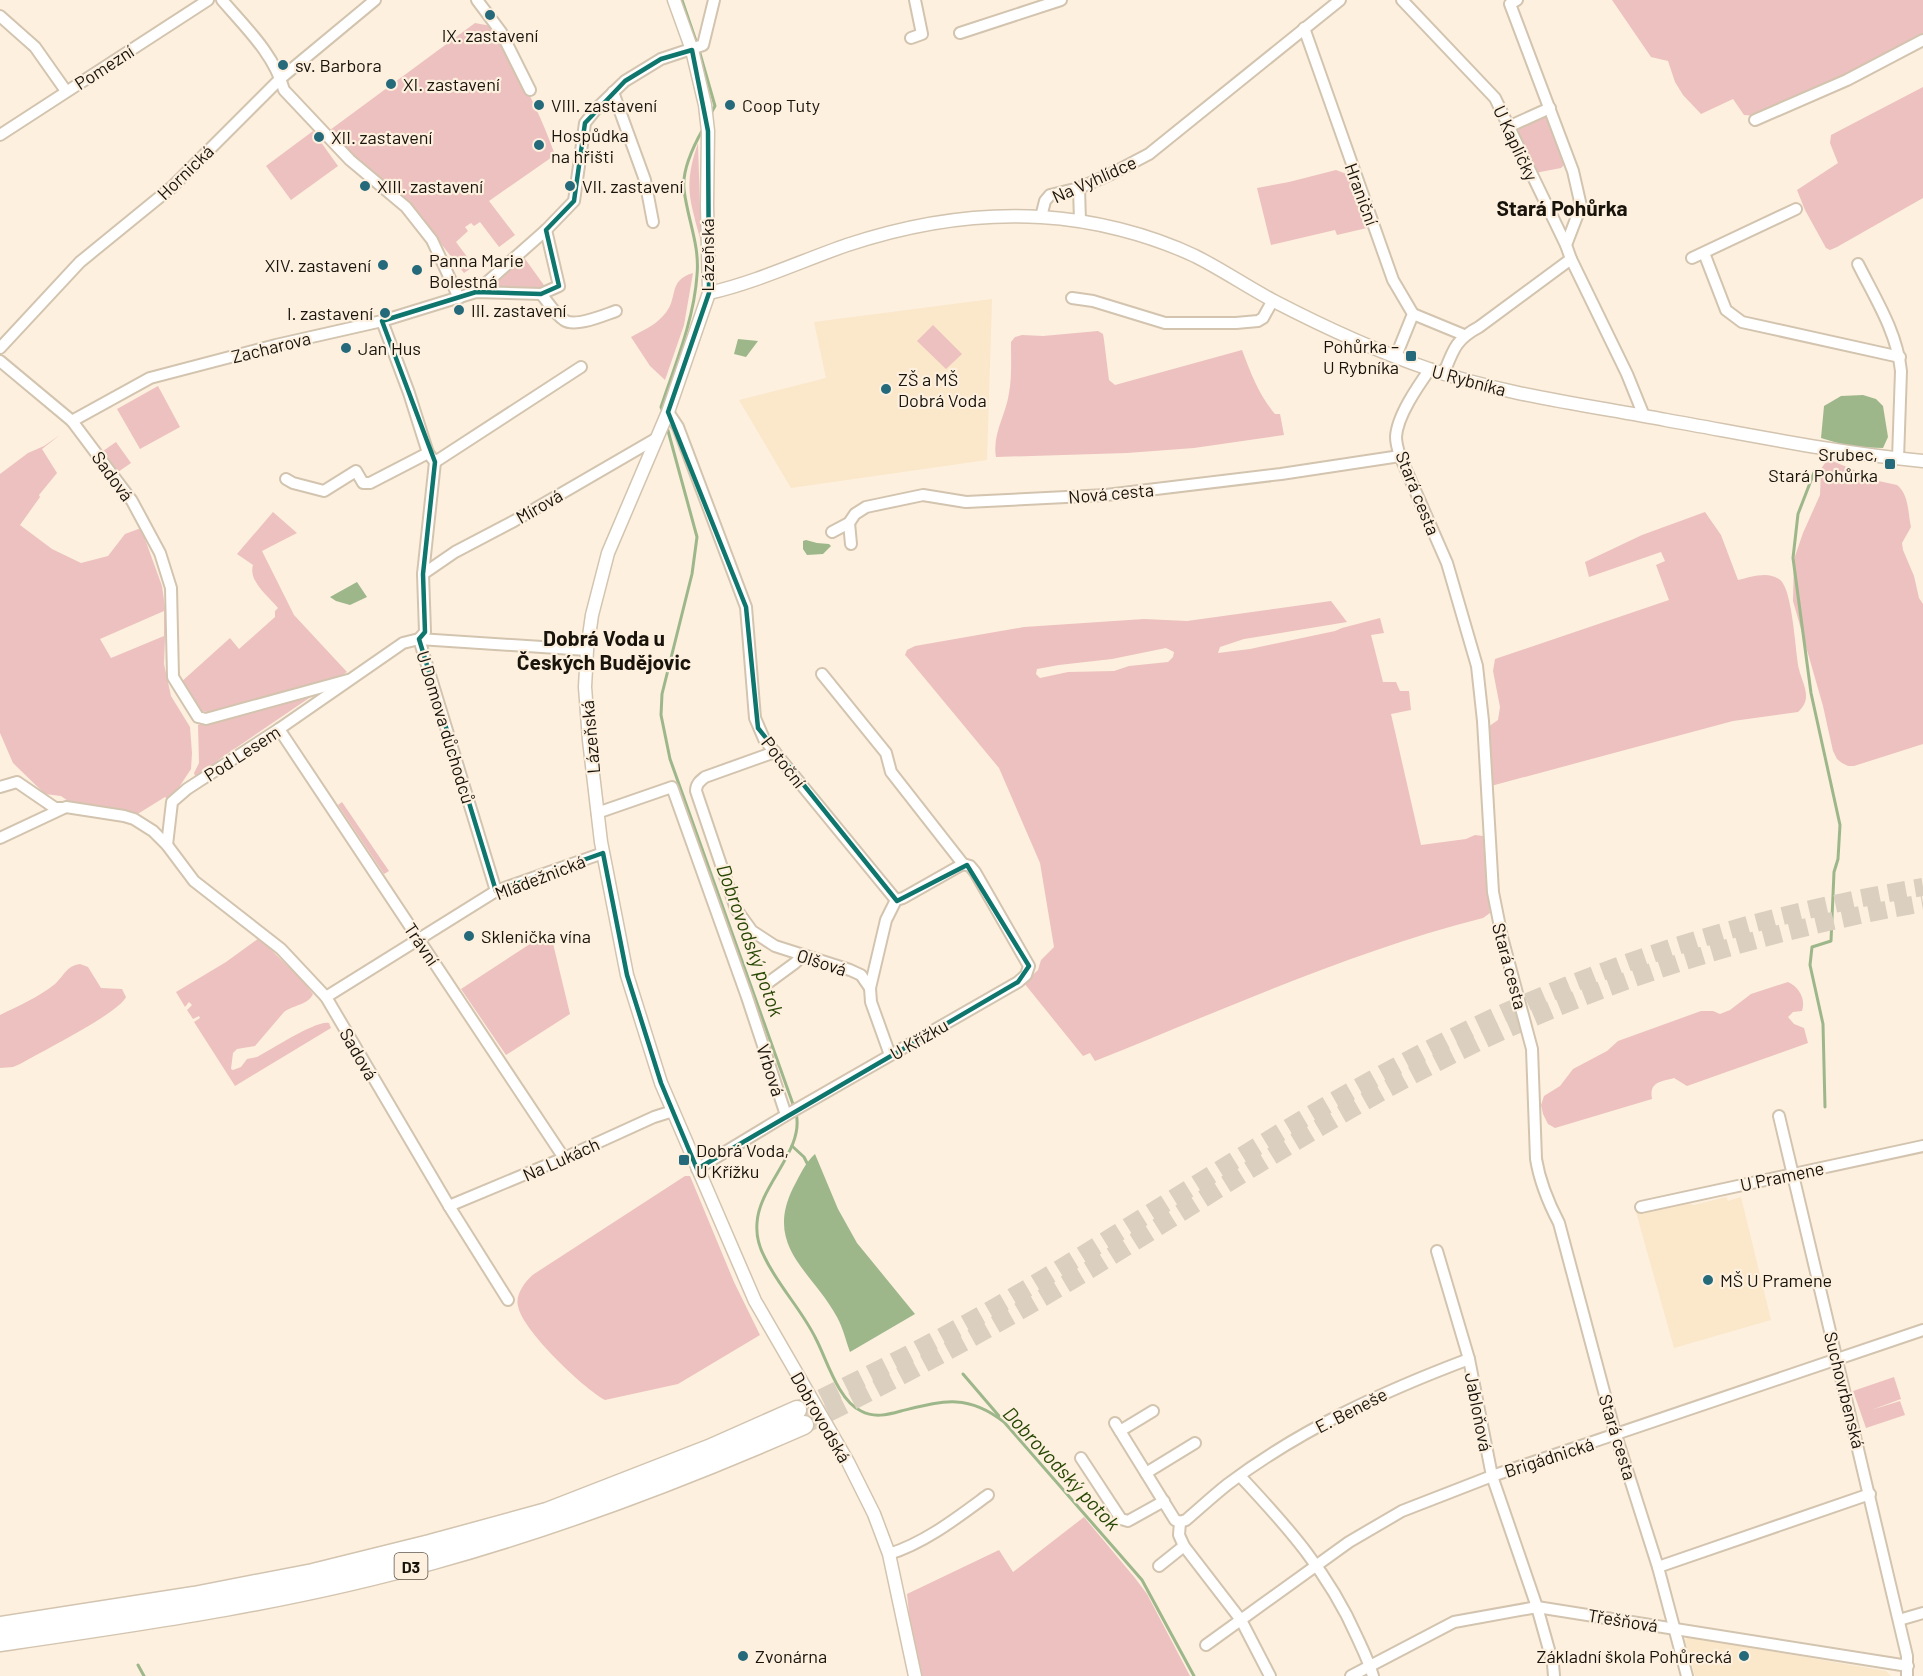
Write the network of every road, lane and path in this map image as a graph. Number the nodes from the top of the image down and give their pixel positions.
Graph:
1 (208, 0) edge
2 (222, 0) edge
3 (375, 0) edge
4 (477, 0) edge
5 (674, 0) edge
6 (714, 0) edge
7 (915, 0) edge
8 (1060, 0) edge
9 (1340, 0) edge
10 (1402, 0) edge
11 (1517, 0) edge
12 (0, 16) edge
13 (1304, 28) junction
14 (960, 33) dead end
15 (911, 38) dead end
16 (1923, 40) edge
17 (696, 48) junction
18 (280, 78) junction
19 (530, 90) dead end
20 (66, 91) junction
21 (614, 92) junction
22 (1550, 108) junction
23 (1755, 120) dead end
24 (1508, 127) junction
25 (0, 135) edge
26 (1079, 188) junction
27 (1796, 209) dead end
28 (1041, 217) junction
29 (1080, 221) junction
30 (653, 222) dead end
31 (546, 230) junction
32 (1566, 245) junction
33 (1704, 253) junction
34 (1692, 258) dead end
35 (1571, 259) junction
36 (1858, 264) dead end
37 (476, 292) junction
38 (710, 293) junction
39 (541, 294) junction
40 (459, 298) junction
41 (1072, 298) dead end
42 (1273, 300) junction
43 (616, 311) dead end
44 (1413, 314) junction
45 (382, 321) junction
46 (1464, 335) junction
47 (0, 348) edge
48 (1396, 356) junction
49 (1900, 357) junction
50 (0, 361) edge
51 (581, 367) dead end
52 (1430, 369) junction
53 (1444, 373) junction
54 (668, 412) junction
55 (1644, 416) junction
56 (72, 421) junction
57 (657, 438) junction
58 (1400, 456) junction
59 (432, 458) junction
60 (1898, 459) junction
61 (1923, 461) edge
62 (286, 479) dead end
63 (849, 523) junction
64 (832, 532) dead end
65 (851, 544) dead end
66 (423, 574) junction
67 (419, 639) junction
68 (587, 650) junction
69 (822, 674) dead end
70 (348, 680) junction
71 (220, 716) joint
72 (279, 729) junction
73 (775, 752) junction
74 (0, 787) edge
75 (66, 807) junction
76 (597, 813) junction
77 (0, 838) edge
78 (168, 845) junction
79 (603, 853) junction
80 (963, 864) junction
81 (496, 891) junction
82 (896, 900) junction
83 (420, 940) junction
84 (802, 956) junction
85 (765, 985) dead end
86 (870, 988) junction
87 (326, 997) junction
88 (890, 1055) junction
89 (673, 1111) junction
90 (787, 1115) junction
91 (1779, 1116) dead end
92 (1923, 1146) edge
93 (564, 1158) junction
94 (697, 1169) junction
95 (1792, 1173) junction
96 (449, 1206) junction
97 (1641, 1207) dead end
98 (1437, 1251) dead end
99 (508, 1300) dead end
100 (1923, 1330) edge
101 (1469, 1359) junction
102 (1837, 1359) junction
103 (1153, 1411) dead end
104 (1616, 1435) junction
105 (1195, 1443) dead end
106 (1082, 1458) dead end
107 (1146, 1473) junction
108 (1240, 1476) junction
109 (1492, 1476) junction
110 (1870, 1494) junction
111 (988, 1495) dead end
112 (1164, 1501) junction
113 (1180, 1522) junction
114 (1184, 1546) junction
115 (893, 1553) junction
116 (1317, 1564) junction
117 (1159, 1566) dead end
118 (1658, 1567) junction
119 (1537, 1607) junction
120 (1923, 1613) edge
121 (1241, 1620) junction
122 (1899, 1620) junction
123 (0, 1626) edge
124 (1675, 1628) junction
125 (0, 1642) edge
126 (1206, 1645) dead end
127 (1908, 1671) edge
128 (1372, 1672) edge
129 (915, 1676) edge
130 (1270, 1676) edge
131 (1351, 1676) edge
132 (1554, 1676) edge
133 (1687, 1676) edge

1 - 20 street, Pomezní
2 - 18 street
3 - 18 street, Hornická
4 - 19 street
5 - 17 street
6 - 17 street
7 - 15 street
8 - 14 street
9 - 13 street, Na Vyhlídce
10 - 24 street, U Kapličky
11 - 22 street
12 - 20 street
13 - 26 street, Na Vyhlídce
13 - 44 street, Hraniční
16 - 23 street
17 - 21 street, Zacharova
17 - 38 street, Lázeňská
18 - 40 street
18 - 47 street, Hornická
20 - 25 street, Pomezní
21 - 30 street
21 - 31 street, Zacharova
22 - 24 street
22 - 32 street
24 - 32 street, U Kapličky
26 - 28 street, Na Vyhlídce
26 - 29 street
27 - 33 street
28 - 29 street, U Rybníka
28 - 38 street, Na Vyhlídce
29 - 42 street, U Rybníka
31 - 37 street, Zacharova
31 - 39 street
32 - 35 street, U Kapličky
33 - 34 street
33 - 49 street
35 - 46 street
35 - 55 street, U Kapličky
36 - 49 street
37 - 39 street, Zacharova
37 - 40 street, Zacharova
38 - 54 street, Lázeňská
39 - 43 street
40 - 45 street, Zacharova
41 - 42 street
42 - 48 street, U Rybníka
44 - 46 street
44 - 48 street
45 - 56 street, Zacharova
45 - 59 street, U Domova důchodců
46 - 53 street
48 - 52 street, U Rybníka
49 - 60 street
50 - 56 street, Sadová
51 - 59 street
52 - 53 street, U Rybníka
52 - 58 street, Stará cesta
53 - 55 street, U Rybníka
54 - 57 street, Lázeňská
54 - 73 street, Potoční
55 - 60 street, U Rybníka
56 - 71 street, Sadová
57 - 66 street, Mírová
57 - 68 street, Lázeňská
58 - 63 street, Nová cesta
58 - 104 street, Stará cesta
59 - 62 street
59 - 66 street, U Domova důchodců
60 - 61 street, U Rybníka
63 - 64 street, Nová cesta
63 - 65 street
66 - 67 street, U Domova důchodců
67 - 68 street, Pod Lesem
67 - 70 street, Pod Lesem
67 - 81 street, U Domova důchodců
68 - 76 street, Lázeňská
69 - 80 street, U Křížku
70 - 71 street, Pod Lesem
70 - 72 street, Pod Lesem
72 - 78 street, Pod Lesem
72 - 83 street, Trávní
73 - 82 street, Potoční
73 - 84 street, Olšová
74 - 75 street, Sadová
75 - 77 street
75 - 78 street, Sadová
76 - 79 street, Lázeňská
76 - 90 street, Vrbová
78 - 87 street, Sadová
79 - 81 street, Mládežnická
79 - 89 street, Lázeňská
80 - 82 street
80 - 88 street, U Křížku
81 - 83 street, Mládežnická
82 - 86 street
83 - 87 street, Mládežnická
83 - 93 street, Trávní
84 - 85 street
84 - 86 street, Olšová
86 - 88 street
87 - 96 street, Sadová
88 - 90 street, U Křížku
89 - 93 street, Na Lukách
89 - 94 street, Lázeňská
90 - 94 street, U Křížku
91 - 95 street, Suchovrbenská
92 - 95 street, U Pramene
93 - 96 street, Na Lukách
94 - 115 street, Dobrovodská
95 - 97 street, U Pramene
95 - 102 street, Suchovrbenská
96 - 99 street, Sadová
98 - 101 street, Jabloňová
100 - 102 street, Brigádnická
101 - 108 street, E. Beneše
101 - 109 street, Jabloňová
102 - 104 street, Brigádnická
102 - 110 street, Suchovrbenská
103 - 107 street
104 - 109 street, Brigádnická
104 - 118 street, Stará cesta
105 - 107 street
106 - 112 street
107 - 112 street
108 - 113 street, E. Beneše
108 - 116 street
109 - 116 street, Brigádnická
109 - 119 street, Jabloňová
110 - 118 street
110 - 122 street, Suchovrbenská
111 - 115 street
112 - 113 street
113 - 114 street
114 - 117 street
114 - 121 street
115 - 129 street, Dobrovodská
116 - 121 street, Brigádnická
116 - 128 street
118 - 124 street, Stará cesta
119 - 124 street, Třešňová
119 - 128 street, Třešňová
119 - 132 street, Jabloňová
120 - 122 street
121 - 126 street, Brigádnická
121 - 130 street
122 - 127 street, Suchovrbenská
123 - 125 highway, D3
124 - 127 street, Třešňová
124 - 133 street, Stará cesta
128 - 131 street, Třešňová

